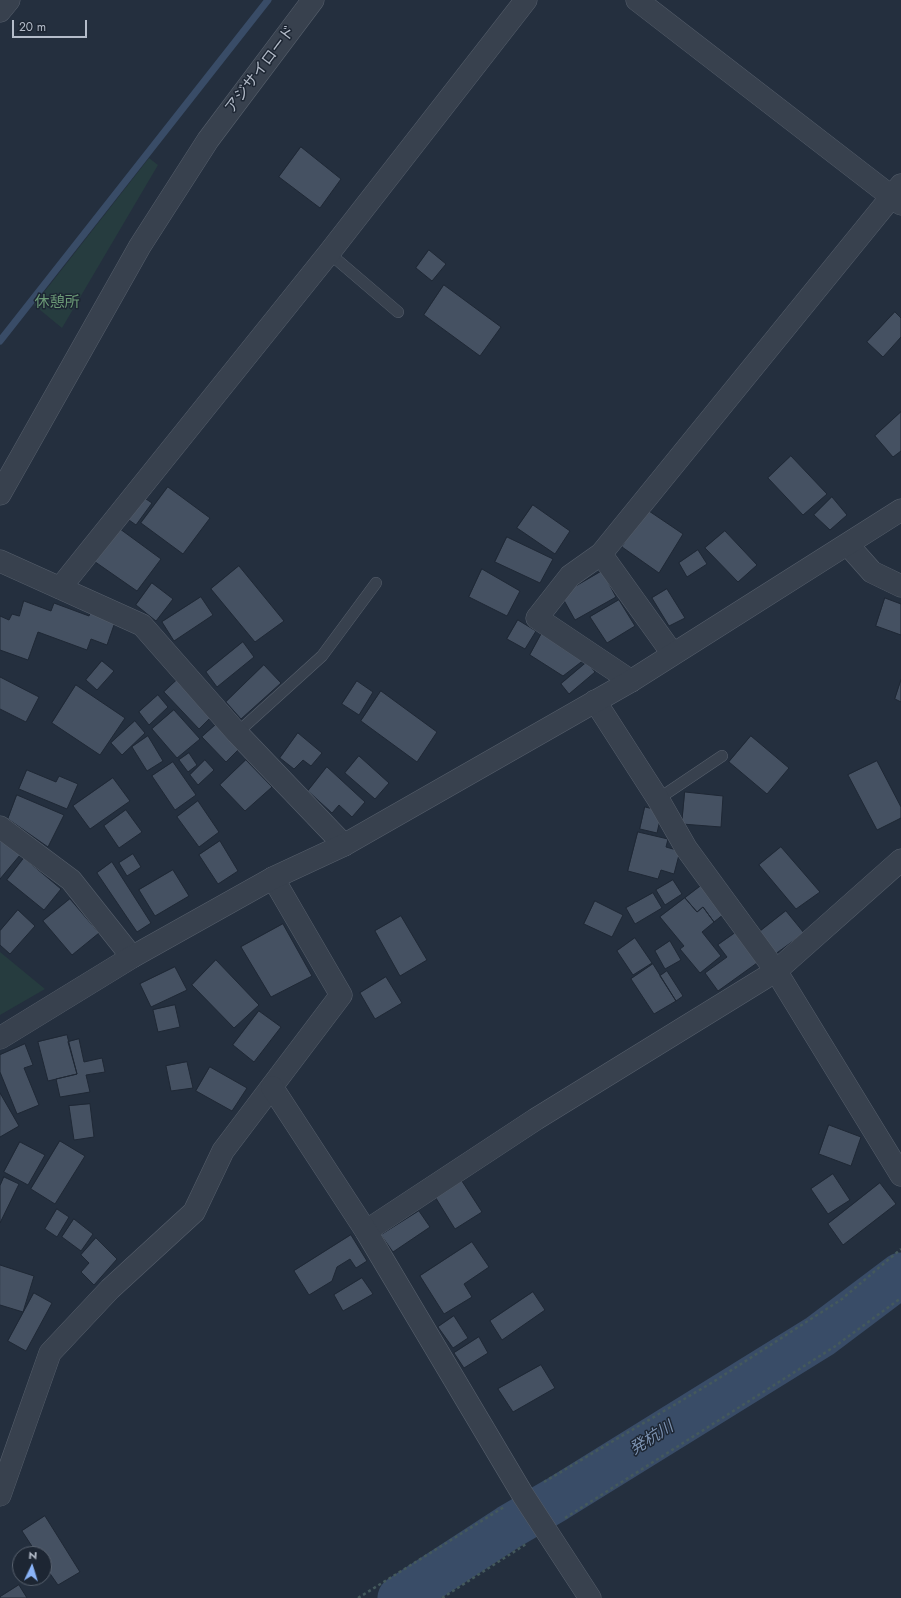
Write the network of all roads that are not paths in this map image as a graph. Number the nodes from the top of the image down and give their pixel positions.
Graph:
1 (9, 0) edge
2 (314, 0) edge
3 (526, 0) edge
4 (637, 0) edge
5 (0, 11) edge
6 (898, 195) edge
7 (329, 254) junction
8 (398, 312) dead end
9 (0, 494) edge
10 (901, 510) edge
11 (848, 545) junction
12 (601, 554) junction
13 (0, 561) edge
14 (376, 583) dead end
15 (901, 586) edge
16 (60, 588) junction
17 (672, 653) junction
18 (631, 680) junction
19 (595, 701) junction
20 (237, 733) junction
21 (722, 756) dead end
22 (658, 799) junction
23 (0, 827) edge
24 (344, 845) junction
25 (901, 860) edge
26 (273, 878) junction
27 (132, 958) junction
28 (776, 971) junction
29 (0, 1038) edge
30 (272, 1087) junction
31 (901, 1175) edge
32 (366, 1231) junction
33 (0, 1495) edge
34 (590, 1598) edge

1 - 5 street
2 - 9 street, アジサイロード
3 - 7 street
4 - 6 street
6 - 12 street
7 - 8 lane
7 - 16 street
10 - 11 street
11 - 15 street
11 - 17 street
12 - 17 street
12 - 18 street
13 - 16 street
14 - 20 lane
16 - 20 street
17 - 18 street
18 - 19 street
19 - 22 street
19 - 24 street
20 - 24 street
21 - 22 lane
22 - 28 street
23 - 27 street
24 - 26 street
25 - 28 street
26 - 27 street
26 - 30 street
27 - 29 street
28 - 31 street
28 - 32 street
30 - 32 street
30 - 33 street
32 - 34 street

